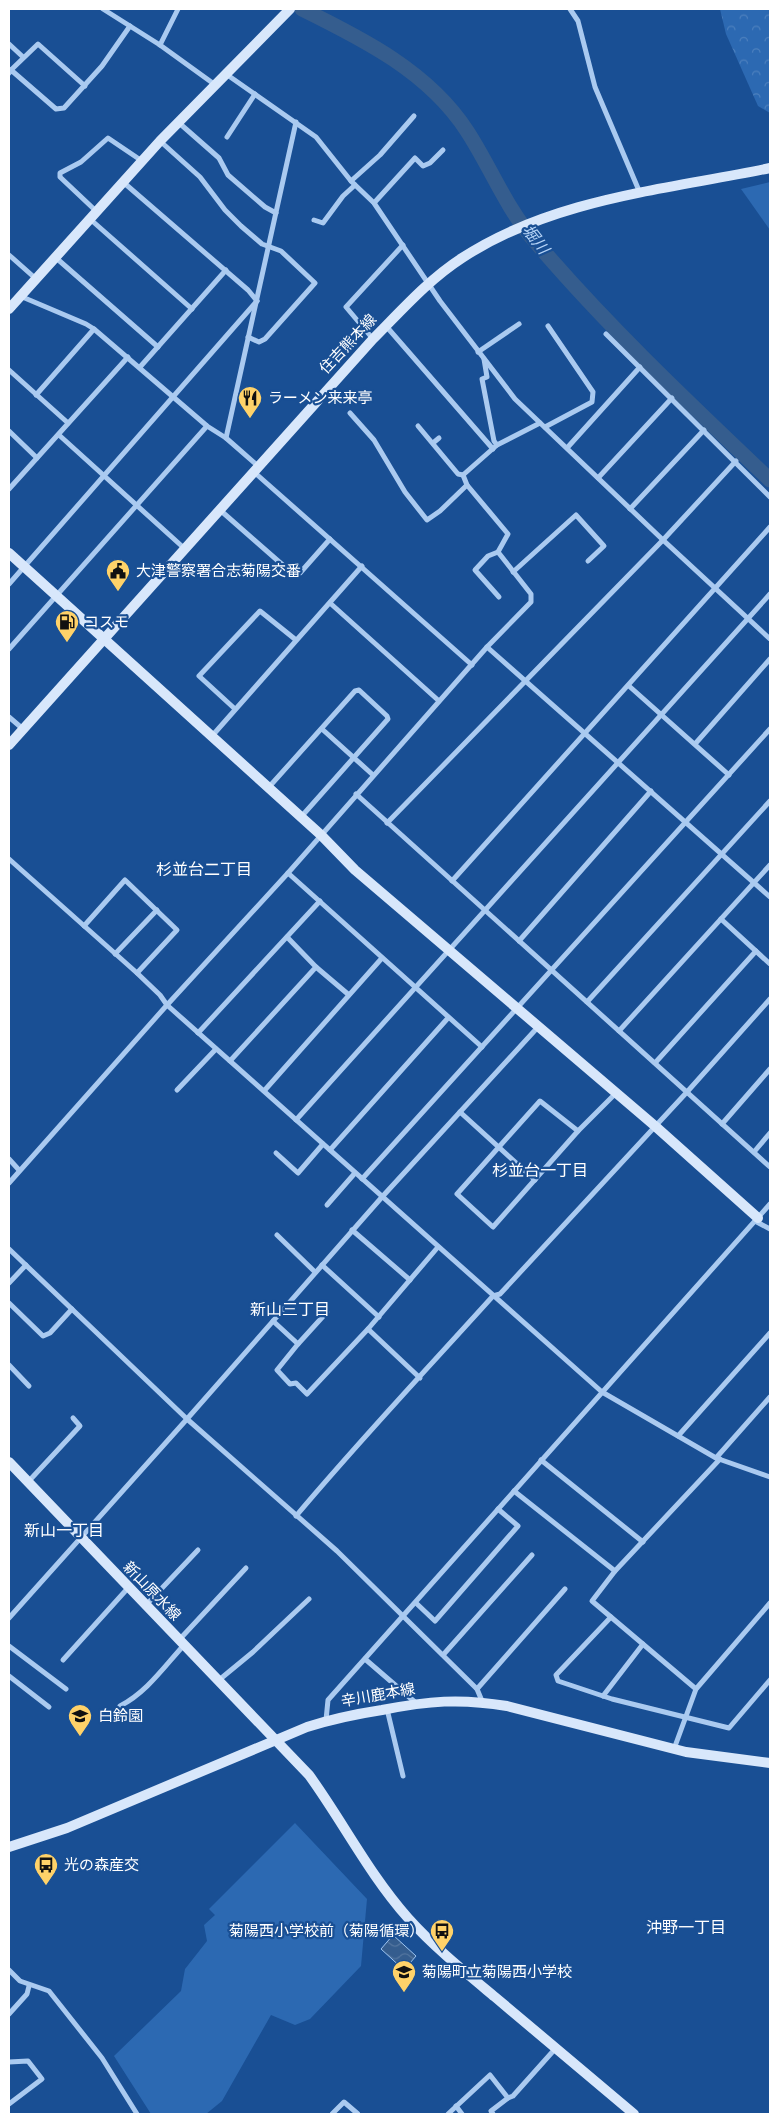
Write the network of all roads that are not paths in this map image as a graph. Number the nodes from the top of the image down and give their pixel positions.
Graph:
1 (103, 9) edge
2 (178, 9) edge
3 (290, 9) edge
4 (570, 9) edge
5 (130, 26) junction
6 (9, 44) edge
7 (160, 45) junction
8 (24, 57) junction
9 (10, 72) edge
10 (225, 74) junction
11 (214, 84) junction
12 (85, 86) junction
13 (256, 94) junction
14 (414, 116) dead end
15 (178, 122) junction
16 (296, 122) junction
17 (227, 136) dead end
18 (160, 141) junction
19 (443, 150) dead end
20 (142, 161) junction
21 (770, 168) edge
22 (123, 182) junction
23 (353, 183) junction
24 (641, 193) junction
25 (374, 203) junction
26 (276, 213) junction
27 (93, 215) junction
28 (314, 220) dead end
29 (403, 245) junction
30 (269, 246) junction
31 (9, 255) edge
32 (55, 256) junction
33 (226, 270) junction
34 (35, 278) junction
35 (428, 283) junction
36 (20, 296) junction
37 (257, 301) junction
38 (9, 309) edge
39 (192, 309) junction
40 (519, 324) dead end
41 (386, 326) junction
42 (548, 326) dead end
43 (94, 329) junction
44 (606, 334) dead end
45 (248, 337) junction
46 (372, 339) junction
47 (158, 347) junction
48 (478, 352) junction
49 (128, 357) junction
50 (484, 359) junction
51 (640, 367) junction
52 (140, 368) junction
53 (9, 370) edge
54 (36, 395) junction
55 (174, 396) junction
56 (672, 398) junction
57 (350, 412) dead end
58 (68, 423) junction
59 (540, 423) junction
60 (207, 426) junction
61 (418, 426) dead end
62 (545, 427) junction
63 (704, 430) junction
64 (9, 431) edge
65 (59, 435) junction
66 (226, 438) junction
67 (439, 438) dead end
68 (433, 443) junction
69 (495, 447) junction
70 (566, 448) junction
71 (37, 458) junction
72 (736, 461) junction
73 (256, 469) junction
74 (104, 475) junction
75 (463, 475) junction
76 (598, 478) junction
77 (467, 485) junction
78 (9, 489) edge
79 (770, 497) edge
80 (137, 505) junction
81 (630, 509) junction
82 (220, 510) junction
83 (770, 527) edge
84 (330, 539) junction
85 (663, 540) junction
86 (186, 549) junction
87 (498, 552) junction
88 (9, 553) edge
89 (588, 561) dead end
90 (362, 566) junction
91 (24, 567) junction
92 (513, 572) junction
93 (9, 584) edge
94 (715, 588) junction
95 (770, 594) edge
96 (56, 596) junction
97 (499, 597) dead end
98 (330, 603) junction
99 (748, 618) junction
100 (103, 639) junction
101 (770, 639) edge
102 (296, 640) junction
103 (487, 647) junction
104 (9, 648) edge
105 (770, 659) edge
106 (472, 665) junction
107 (525, 680) junction
108 (629, 686) junction
109 (439, 701) junction
110 (235, 709) junction
111 (662, 715) junction
112 (9, 717) edge
113 (23, 729) junction
114 (322, 729) junction
115 (770, 729) edge
116 (586, 734) junction
117 (212, 736) junction
118 (695, 744) junction
119 (9, 745) edge
120 (354, 757) junction
121 (619, 763) junction
122 (373, 775) junction
123 (729, 775) junction
124 (268, 788) junction
125 (651, 791) junction
126 (356, 794) junction
127 (770, 801) edge
128 (301, 816) junction
129 (686, 822) junction
130 (387, 823) junction
131 (321, 834) junction
132 (722, 854) junction
133 (9, 859) edge
134 (770, 865) edge
135 (288, 873) junction
136 (452, 881) junction
137 (754, 882) junction
138 (770, 897) edge
139 (320, 901) junction
140 (156, 910) junction
141 (485, 910) junction
142 (721, 919) junction
143 (84, 926) junction
144 (287, 937) junction
145 (519, 941) junction
146 (450, 950) junction
147 (756, 950) junction
148 (115, 954) junction
149 (382, 958) junction
150 (770, 964) edge
151 (316, 967) junction
152 (552, 971) junction
153 (137, 973) junction
154 (414, 988) junction
155 (349, 995) junction
156 (770, 999) edge
157 (587, 1002) junction
158 (167, 1005) junction
159 (517, 1008) junction
160 (448, 1018) junction
161 (538, 1027) junction
162 (619, 1031) junction
163 (198, 1033) junction
164 (482, 1047) junction
165 (216, 1049) junction
166 (230, 1061) junction
167 (655, 1063) junction
168 (770, 1069) edge
169 (178, 1090) dead end
170 (264, 1091) junction
171 (687, 1092) junction
172 (615, 1094) junction
173 (460, 1112) junction
174 (296, 1120) junction
175 (722, 1124) junction
176 (655, 1126) junction
177 (578, 1131) junction
178 (770, 1133) edge
179 (323, 1144) junction
180 (498, 1148) junction
181 (330, 1150) junction
182 (754, 1152) junction
183 (276, 1153) dead end
184 (9, 1160) edge
185 (770, 1167) edge
186 (20, 1170) junction
187 (355, 1173) junction
188 (362, 1179) junction
189 (535, 1180) junction
190 (9, 1183) edge
191 (382, 1197) junction
192 (770, 1204) edge
193 (328, 1205) dead end
194 (756, 1220) junction
195 (770, 1229) edge
196 (352, 1230) junction
197 (277, 1235) dead end
198 (438, 1247) junction
199 (9, 1249) edge
200 (322, 1264) junction
201 (26, 1265) junction
202 (315, 1272) junction
203 (410, 1280) junction
204 (9, 1283) edge
205 (493, 1296) junction
206 (9, 1303) edge
207 (72, 1309) junction
208 (327, 1312) dead end
209 (379, 1317) junction
210 (273, 1321) junction
211 (368, 1330) junction
212 (770, 1334) edge
213 (298, 1344) junction
214 (9, 1366) edge
215 (420, 1378) junction
216 (29, 1386) dead end
217 (602, 1392) junction
218 (770, 1397) edge
219 (73, 1418) dead end
220 (188, 1419) junction
221 (678, 1436) junction
222 (718, 1458) junction
223 (541, 1460) junction
224 (9, 1462) edge
225 (770, 1477) edge
226 (28, 1483) junction
227 (514, 1491) junction
228 (498, 1509) junction
229 (296, 1516) junction
230 (80, 1538) junction
231 (643, 1542) junction
232 (198, 1550) dead end
233 (532, 1555) dead end
234 (246, 1568) dead end
235 (616, 1571) junction
236 (128, 1588) junction
237 (565, 1590) dead end
238 (309, 1599) dead end
239 (416, 1603) junction
240 (770, 1603) edge
241 (145, 1605) junction
242 (404, 1617) junction
243 (611, 1617) junction
244 (9, 1618) edge
245 (181, 1643) junction
246 (643, 1644) junction
247 (9, 1646) edge
248 (442, 1655) junction
249 (366, 1658) junction
250 (63, 1660) dead end
251 (9, 1676) edge
252 (219, 1680) junction
253 (770, 1680) edge
254 (477, 1688) junction
255 (66, 1689) dead end
256 (696, 1689) junction
257 (603, 1696) junction
258 (482, 1701) junction
259 (416, 1703) junction
260 (120, 1706) dead end
261 (49, 1707) dead end
262 (386, 1709) junction
263 (685, 1716) junction
264 (326, 1720) junction
265 (274, 1739) junction
266 (673, 1749) junction
267 (770, 1763) edge
268 (403, 1776) dead end
269 (9, 1847) edge
270 (9, 1970) edge
271 (29, 1986) junction
272 (9, 2014) edge
273 (555, 2049) junction
274 (9, 2062) edge
275 (508, 2098) junction
276 (9, 2104) edge
277 (456, 2106) junction
278 (137, 2114) edge
279 (332, 2114) edge
280 (358, 2114) edge
281 (448, 2114) edge
282 (462, 2114) edge
283 (493, 2114) edge
284 (634, 2114) edge

1 - 5 street
2 - 7 street
3 - 10 main road
4 - 24 street
5 - 7 street
5 - 12 street
6 - 8 street
7 - 11 street
8 - 9 street
8 - 12 street
9 - 12 street
10 - 11 main road
10 - 13 street
11 - 15 main road
13 - 16 street
13 - 17 street
14 - 23 street
15 - 18 main road
15 - 26 street
16 - 23 street
16 - 26 street
18 - 20 main road
18 - 30 street
19 - 25 street
20 - 22 main road
20 - 27 street
21 - 24 main road, 住吉熊本線
22 - 27 main road
22 - 33 street
23 - 25 street
23 - 28 street
24 - 35 main road, 住吉熊本線
25 - 29 street
26 - 30 street
27 - 32 main road
27 - 39 street
29 - 35 street
29 - 46 street
30 - 37 street
30 - 45 street
31 - 34 street
32 - 34 main road
32 - 47 street
33 - 37 street
33 - 39 street
34 - 36 main road
35 - 41 main road, 住吉熊本線
35 - 48 street
36 - 38 main road
36 - 43 street
37 - 45 street
37 - 55 street
39 - 47 street
40 - 48 street
41 - 46 main road, 住吉熊本線
41 - 69 street
42 - 62 street
43 - 49 street
43 - 54 street
44 - 51 street
45 - 66 street
46 - 73 main road, 住吉熊本線
47 - 52 street
48 - 50 street
49 - 52 street
49 - 58 street
50 - 59 street
50 - 69 street
51 - 56 street
51 - 70 street
52 - 55 street
53 - 54 street
54 - 58 street
55 - 60 street
55 - 74 street
56 - 63 street
56 - 76 street
57 - 77 street
58 - 65 street
59 - 62 street
59 - 69 street
60 - 66 street
60 - 80 street
61 - 68 street
62 - 70 street
63 - 72 street
63 - 81 street
64 - 71 street
65 - 71 street
65 - 74 street
66 - 73 street
67 - 68 street
68 - 75 street
69 - 75 street
70 - 76 street
71 - 78 street
72 - 79 street
72 - 85 street
73 - 82 main road, 住吉熊本線
73 - 84 street
74 - 80 street
74 - 91 street
75 - 77 street
76 - 81 street
77 - 87 street
80 - 86 street
80 - 96 street
81 - 85 street
82 - 84 street
82 - 86 main road, 住吉熊本線
83 - 94 street
84 - 90 street
85 - 94 street
85 - 107 street
86 - 100 main road, 住吉熊本線
87 - 92 street
87 - 97 street
88 - 91 main road
89 - 92 street
90 - 98 street
90 - 106 street
91 - 93 street
91 - 96 main road
92 - 103 street
94 - 99 street
94 - 108 street
95 - 99 street
96 - 100 main road
96 - 104 street
98 - 102 street
98 - 109 street
99 - 101 street
99 - 111 street
100 - 113 main road, 住吉熊本線
100 - 117 main road
102 - 110 street
102 - 110 street
103 - 106 street
103 - 107 street
105 - 118 street
106 - 109 street
107 - 116 street
107 - 130 street
108 - 111 street
108 - 116 street
109 - 122 street
110 - 117 street
111 - 118 street
111 - 121 street
112 - 113 street
113 - 119 main road, 住吉熊本線
114 - 120 street
114 - 120 street
114 - 124 street
115 - 123 street
116 - 121 street
116 - 136 street
117 - 124 main road
118 - 123 street
120 - 122 street
120 - 128 street
121 - 125 street
121 - 141 street
122 - 126 street
123 - 129 street
124 - 128 main road
125 - 129 street
125 - 145 street
126 - 130 street
126 - 131 street
127 - 132 street
128 - 131 main road
129 - 132 street
129 - 152 street
130 - 136 street
131 - 135 street
131 - 146 main road
132 - 137 street
132 - 157 street
133 - 143 street
134 - 137 street
135 - 139 street
135 - 158 street
136 - 141 street
137 - 138 street
137 - 142 street
139 - 144 street
139 - 149 street
140 - 143 street
140 - 148 street
140 - 153 street
141 - 145 street
141 - 146 street
142 - 147 street
142 - 162 street
143 - 148 street
144 - 151 street
144 - 163 street
145 - 152 street
146 - 154 street
146 - 159 main road
147 - 150 street
147 - 167 street
148 - 153 street
149 - 154 street
149 - 155 street
151 - 155 street
151 - 166 street
152 - 157 street
152 - 159 street
153 - 158 street
154 - 160 street
154 - 174 street
155 - 170 street
156 - 171 street
157 - 162 street
158 - 163 street
158 - 186 street
159 - 161 main road
159 - 164 street
160 - 164 street
160 - 181 street
161 - 172 main road
161 - 173 street
162 - 167 street
163 - 165 street
164 - 188 street
165 - 166 street
165 - 169 street
166 - 170 street
167 - 171 street
168 - 175 street
170 - 174 street
171 - 175 street
171 - 176 street
172 - 176 main road
172 - 177 street
173 - 180 street
173 - 191 street
174 - 179 street
175 - 182 street
176 - 194 main road
176 - 205 street
177 - 180 street
177 - 189 street
178 - 182 street
179 - 181 street
179 - 183 street
180 - 189 street
180 - 189 street
181 - 187 street
182 - 185 street
184 - 186 street
186 - 190 street
187 - 188 street
187 - 193 street
188 - 191 street
191 - 196 street
191 - 198 street
192 - 194 street
194 - 195 street
194 - 217 street
196 - 200 street
196 - 203 street
197 - 202 street
198 - 203 street
198 - 205 street
199 - 201 street
200 - 202 street
200 - 209 street
201 - 204 street
201 - 207 street
202 - 210 street
203 - 209 street
205 - 215 street
205 - 217 street
206 - 207 street
207 - 220 street
208 - 213 street
209 - 211 street
210 - 213 street
210 - 220 street
211 - 213 street
211 - 215 street
212 - 221 street
214 - 216 street
215 - 229 street
217 - 221 street
217 - 223 street
218 - 222 street
219 - 226 street
220 - 229 street
220 - 230 street
221 - 222 street
222 - 225 street
222 - 231 street
223 - 227 street
223 - 231 street
224 - 226 main road, 新山原水線
226 - 230 main road, 新山原水線
227 - 228 street
227 - 235 street
228 - 239 street
228 - 239 street
229 - 242 street
230 - 236 main road, 新山原水線
230 - 244 street
231 - 235 street
232 - 241 street
233 - 248 street
234 - 245 street
235 - 243 street
236 - 241 main road, 新山原水線
236 - 250 street
237 - 254 street
238 - 252 street
239 - 242 street
240 - 256 street
241 - 245 main road, 新山原水線
242 - 248 street
242 - 249 street
243 - 246 street
243 - 257 street
245 - 252 main road, 新山原水線
245 - 260 street
246 - 256 street
246 - 257 street
247 - 255 street
248 - 254 street
249 - 259 street
249 - 264 street
251 - 261 street
252 - 265 main road, 新山原水線
253 - 263 street
254 - 258 street
256 - 263 street
257 - 263 street
258 - 259 main road, 辛川鹿本線
258 - 266 main road, 辛川鹿本線
259 - 262 main road, 辛川鹿本線
262 - 264 main road, 辛川鹿本線
262 - 268 street
263 - 266 street
264 - 265 main road, 辛川鹿本線
265 - 269 main road, 辛川鹿本線
265 - 273 main road, 新山原水線
266 - 267 main road, 辛川鹿本線
270 - 271 street
271 - 272 street
271 - 278 street
273 - 275 street
273 - 284 main road, 新山原水線
274 - 276 street
275 - 277 street
275 - 283 street
277 - 281 street
277 - 282 street
279 - 280 street

